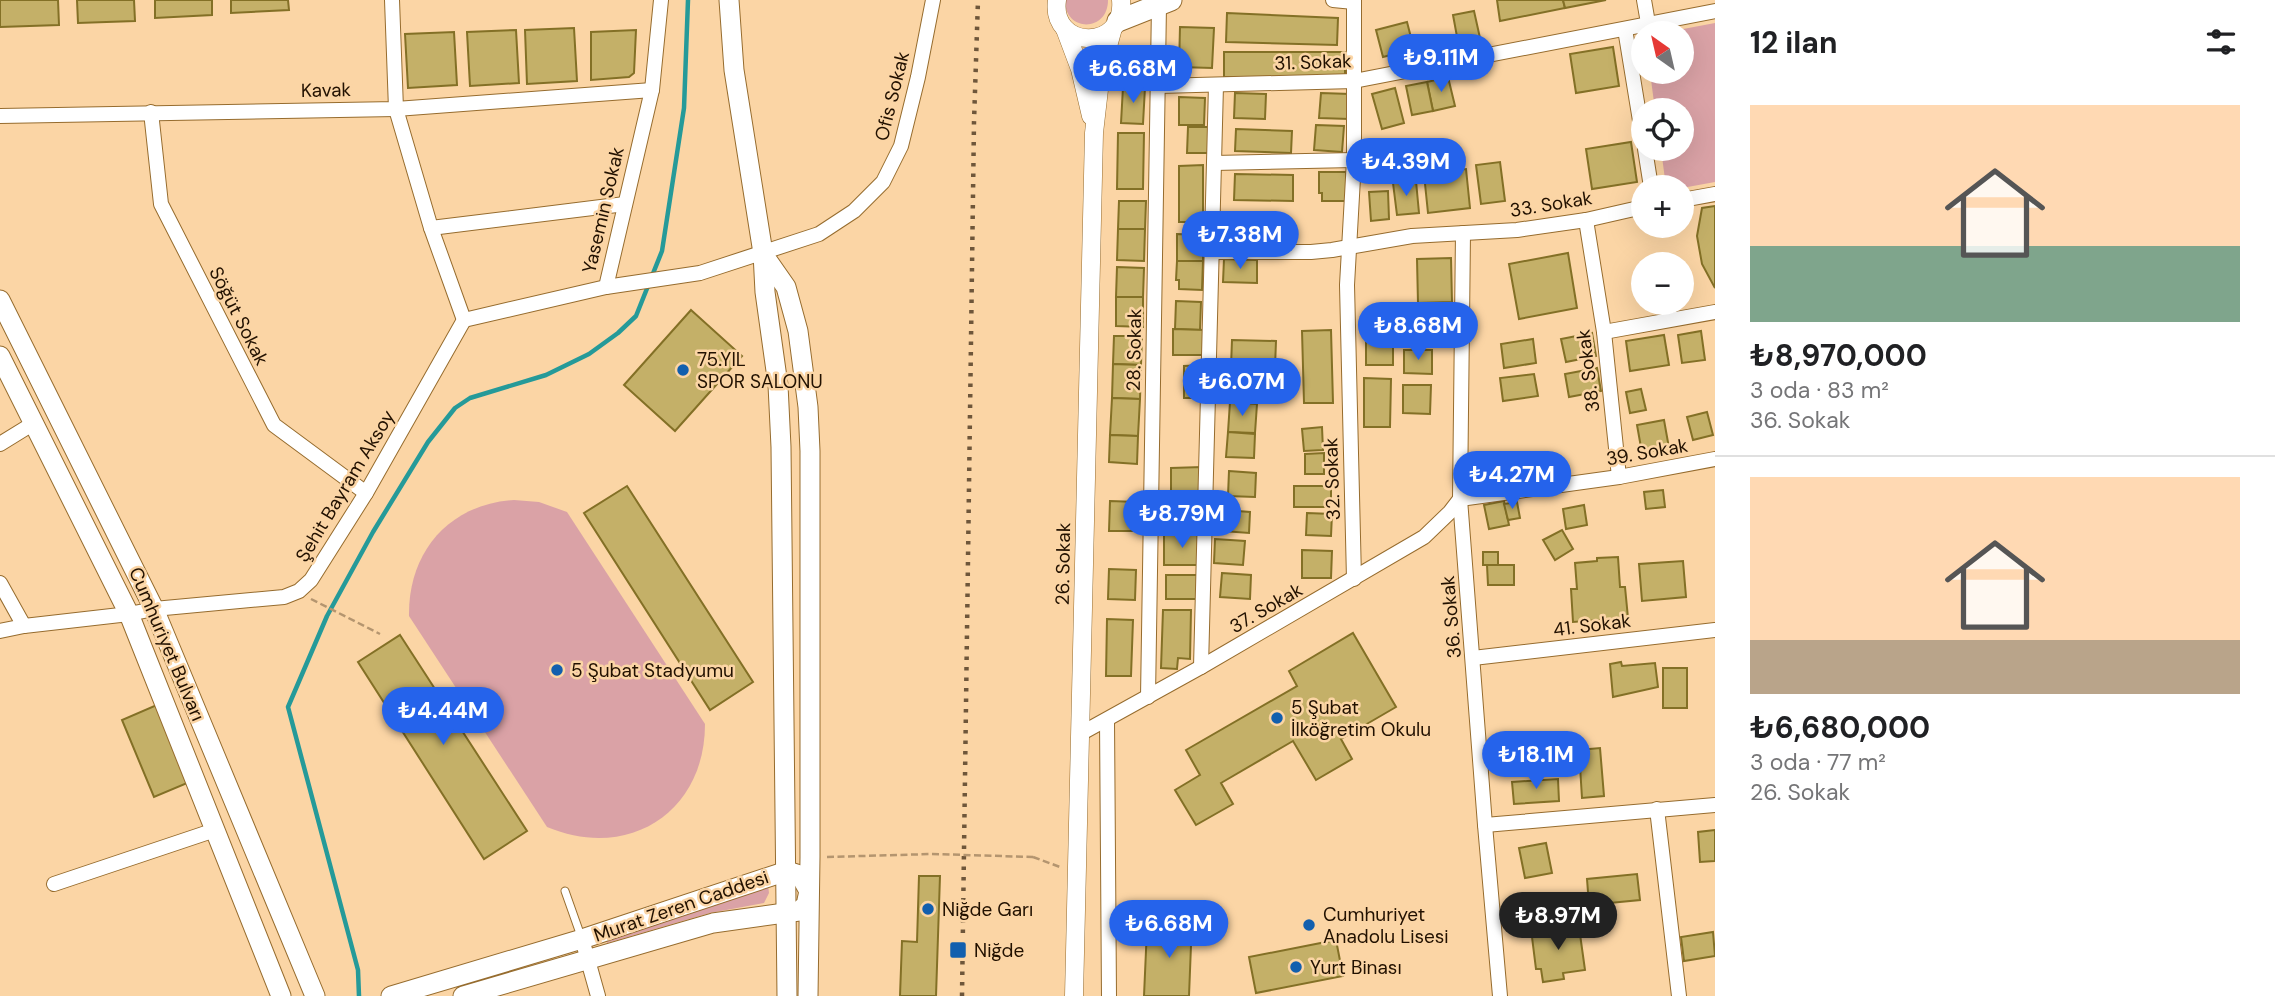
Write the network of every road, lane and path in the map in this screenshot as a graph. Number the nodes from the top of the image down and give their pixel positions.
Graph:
1 (392, 0) edge
2 (661, 0) edge
3 (729, 0) edge
4 (933, 0) edge
5 (1333, 0) edge
6 (1644, 0) edge
7 (1354, 1) edge
8 (1165, 2) edge
9 (1056, 11) edge
10 (1715, 11) edge
11 (1117, 16) edge
12 (1648, 21) edge
13 (1659, 21) edge
14 (1631, 27) edge
15 (1625, 29) junction
16 (1354, 81) junction
17 (1216, 85) junction
18 (1158, 86) junction
19 (652, 90) junction
20 (1636, 98) edge
21 (396, 108) junction
22 (151, 112) junction
23 (0, 116) edge
24 (1094, 133) junction
25 (1354, 160) junction
26 (1214, 163) junction
27 (1715, 194) edge
28 (1694, 198) edge
29 (625, 204) junction
30 (1631, 210) edge
31 (1587, 220) junction
32 (431, 228) junction
33 (1463, 233) junction
34 (1348, 248) junction
35 (1212, 251) junction
36 (762, 253) junction
37 (606, 287) junction
38 (0, 300) edge
39 (1715, 312) edge
40 (464, 320) junction
41 (1604, 332) junction
42 (0, 356) edge
43 (34, 424) junction
44 (0, 444) edge
45 (1715, 459) edge
46 (1619, 477) junction
47 (366, 492) junction
48 (1460, 499) junction
49 (1354, 579) junction
50 (0, 583) edge
51 (327, 606) dead end
52 (154, 609) junction
53 (128, 614) junction
54 (24, 626) junction
55 (1715, 630) edge
56 (0, 631) edge
57 (380, 634) dead end
58 (1474, 659) junction
59 (1201, 667) junction
60 (1148, 697) junction
61 (1107, 720) junction
62 (1080, 734) junction
63 (1715, 805) edge
64 (1657, 809) junction
65 (1485, 825) junction
66 (215, 830) junction
67 (810, 857) junction
68 (1061, 867) dead end
69 (787, 871) junction
70 (54, 884) dead end
71 (565, 891) dead end
72 (809, 891) junction
73 (788, 913) junction
74 (582, 939) junction
75 (589, 960) junction
76 (281, 996) edge
77 (315, 996) edge
78 (391, 996) edge
79 (463, 996) edge
80 (598, 996) edge
81 (788, 996) edge
82 (808, 996) edge
83 (1074, 996) edge
84 (1109, 996) edge
85 (1500, 996) edge
86 (1679, 996) edge

1 - 21 street
2 - 19 street, Yasemin Sokak
3 - 36 main road
4 - 36 street, Ofis Sokak
5 - 7 street
6 - 12 street
7 - 16 street, 32. Sokak
8 - 11 main road
8 - 18 street, 28. Sokak
9 - 11 street
9 - 24 street, 26. Sokak
10 - 13 street, 31. Sokak
11 - 24 street, 26. Sokak
14 - 15 street, 31. Sokak
15 - 16 street, 31. Sokak
15 - 20 street
16 - 17 street, 31. Sokak
16 - 25 street, 32. Sokak
17 - 18 street, 31. Sokak
17 - 26 street
18 - 60 street, 28. Sokak
19 - 21 street, Kavak
19 - 29 street, Yasemin Sokak
21 - 22 street, Kavak
21 - 32 street
22 - 23 street, Kavak
22 - 47 street, Söğüt Sokak
24 - 62 street, 26. Sokak
25 - 26 street
25 - 34 street, 32. Sokak
26 - 35 street
27 - 28 street
29 - 32 street
29 - 37 street, Yasemin Sokak
30 - 31 street, 33. Sokak
31 - 33 street, 33. Sokak
31 - 41 street, 38. Sokak
32 - 40 street
33 - 34 street, 33. Sokak
33 - 48 street, 36. Sokak
34 - 35 street, 33. Sokak
34 - 49 street, 32. Sokak
35 - 59 street
36 - 37 street, Ofis Sokak
36 - 67 main road
36 - 69 main road
37 - 40 street, Yasemin Sokak
38 - 52 main road, Cumhuriyet Bulvarı
39 - 41 street
40 - 47 street, Şehit Bayram Aksoy
41 - 46 street, 38. Sokak
42 - 43 main road, Cumhuriyet Bulvarı
43 - 44 street
43 - 53 main road, Cumhuriyet Bulvarı
45 - 46 street, 39. Sokak
46 - 48 street, 39. Sokak
47 - 52 street, Şehit Bayram Aksoy
48 - 49 street, 37. Sokak
48 - 58 street, 36. Sokak
49 - 59 street, 37. Sokak
50 - 54 street
51 - 57 path
52 - 53 street, Şehit Bayram Aksoy
52 - 77 main road, Cumhuriyet Bulvarı
53 - 54 street, Şehit Bayram Aksoy
53 - 66 main road, Cumhuriyet Bulvarı
54 - 56 street, Şehit Bayram Aksoy
55 - 58 street, 41. Sokak
58 - 65 street, 36. Sokak
59 - 60 street, 37. Sokak
60 - 61 street, 37. Sokak
61 - 62 street, 37. Sokak
61 - 84 street
62 - 83 street, 26. Sokak
63 - 64 street
64 - 65 street
64 - 86 street
65 - 85 street, 36. Sokak
66 - 70 street
66 - 76 main road, Cumhuriyet Bulvarı
67 - 68 path, bridge
67 - 72 main road
69 - 72 main road, Murat Zeren Caddesi
69 - 73 main road
69 - 74 main road, Murat Zeren Caddesi
71 - 74 lane
72 - 73 main road
72 - 82 main road
73 - 75 main road, Murat Zeren Caddesi
73 - 81 main road
74 - 75 street
74 - 78 main road, Murat Zeren Caddesi
75 - 79 main road, Murat Zeren Caddesi
75 - 80 street

